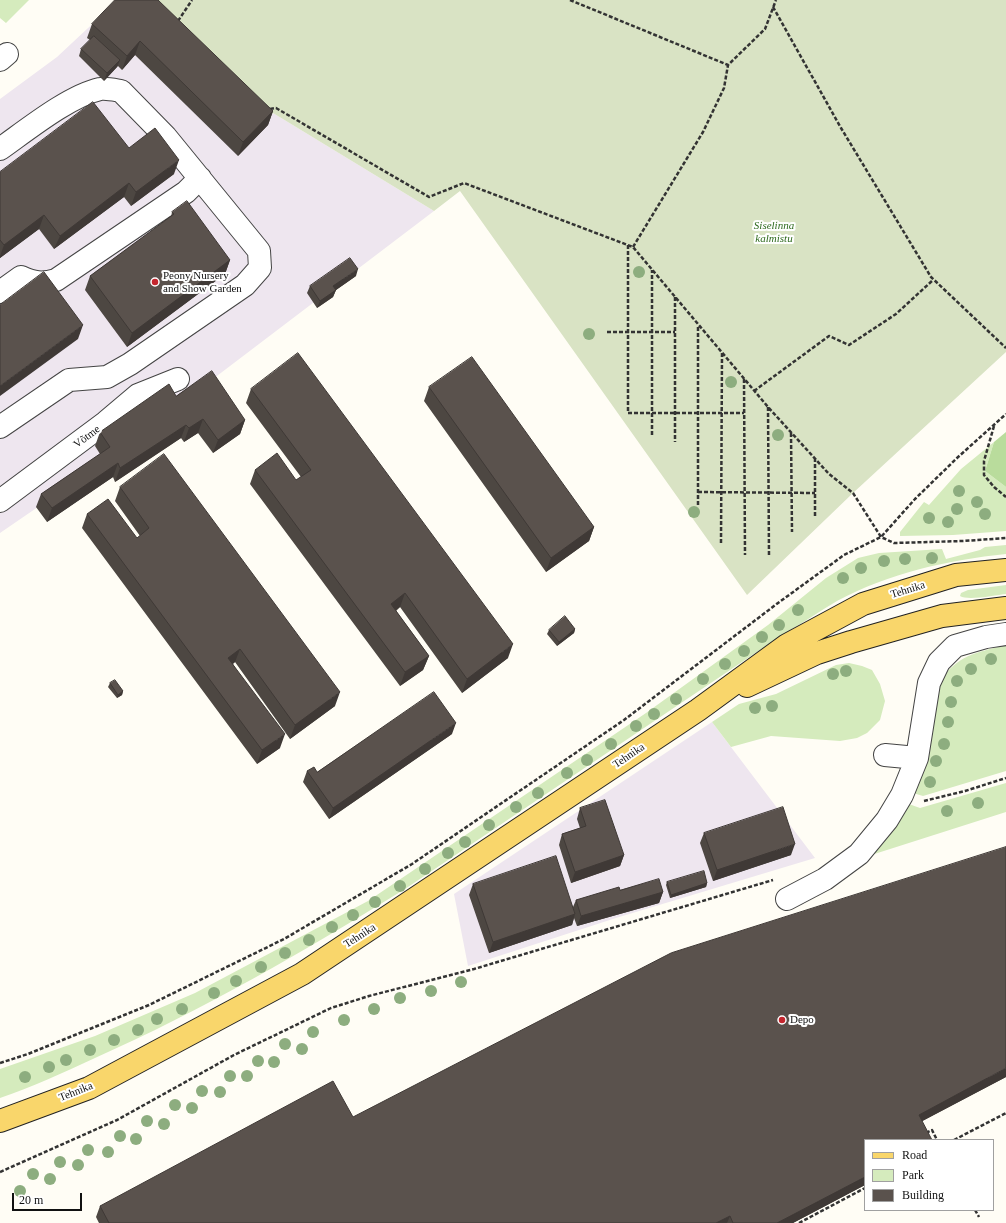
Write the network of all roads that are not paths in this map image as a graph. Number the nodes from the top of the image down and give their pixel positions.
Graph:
1 (0, 149) edge
2 (200, 178) junction
3 (0, 292) edge
4 (178, 379) dead end
5 (0, 427) edge
6 (0, 501) edge
7 (1006, 570) edge
8 (1006, 608) edge
9 (1006, 634) edge
10 (698, 710) junction
11 (885, 755) dead end
12 (917, 758) junction
13 (787, 899) dead end
14 (1, 1122) edge

1 - 2 lane
2 - 3 lane
2 - 5 lane
4 - 6 lane, Võtme
7 - 10 main road, Tehnika
8 - 10 main road, Tehnika
9 - 12 lane
10 - 14 main road, Tehnika
11 - 12 lane
12 - 13 lane

